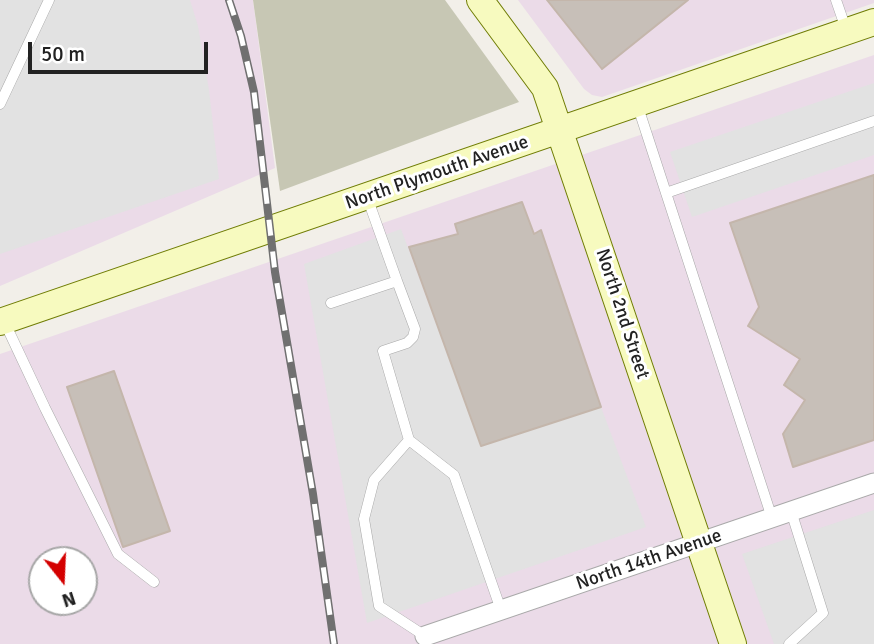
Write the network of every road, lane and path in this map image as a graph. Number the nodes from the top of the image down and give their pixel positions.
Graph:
1 (49, 0) edge
2 (480, 0) edge
3 (836, 0) edge
4 (874, 23) edge
5 (846, 32) junction
6 (0, 104) edge
7 (637, 104) junction
8 (874, 121) edge
9 (561, 130) junction
10 (666, 193) junction
11 (367, 197) junction
12 (397, 281) junction
13 (331, 303) dead end
14 (2, 322) edge
15 (409, 440) junction
16 (874, 483) edge
17 (792, 511) junction
18 (772, 518) junction
19 (698, 543) junction
20 (155, 582) dead end
21 (500, 610) junction
22 (425, 636) joint
23 (733, 644) edge
24 (789, 644) edge

1 - 6 lane
2 - 9 main road, North 2nd Street
3 - 5 lane
4 - 5 main road, North Plymouth Avenue
5 - 7 main road, North Plymouth Avenue
7 - 9 main road, North Plymouth Avenue
7 - 10 lane
8 - 10 lane
9 - 11 main road, North Plymouth Avenue
9 - 19 main road, North 2nd Street
10 - 18 lane
11 - 12 lane
11 - 14 main road, North Plymouth Avenue
12 - 13 lane
12 - 15 lane
14 - 20 lane
15 - 21 lane
15 - 22 lane
16 - 17 street, North 14th Avenue
17 - 18 street, North 14th Avenue
17 - 24 lane
18 - 19 street, North 14th Avenue
19 - 21 street, North 14th Avenue
19 - 23 main road, North 2nd Street
21 - 22 street, North 14th Avenue

